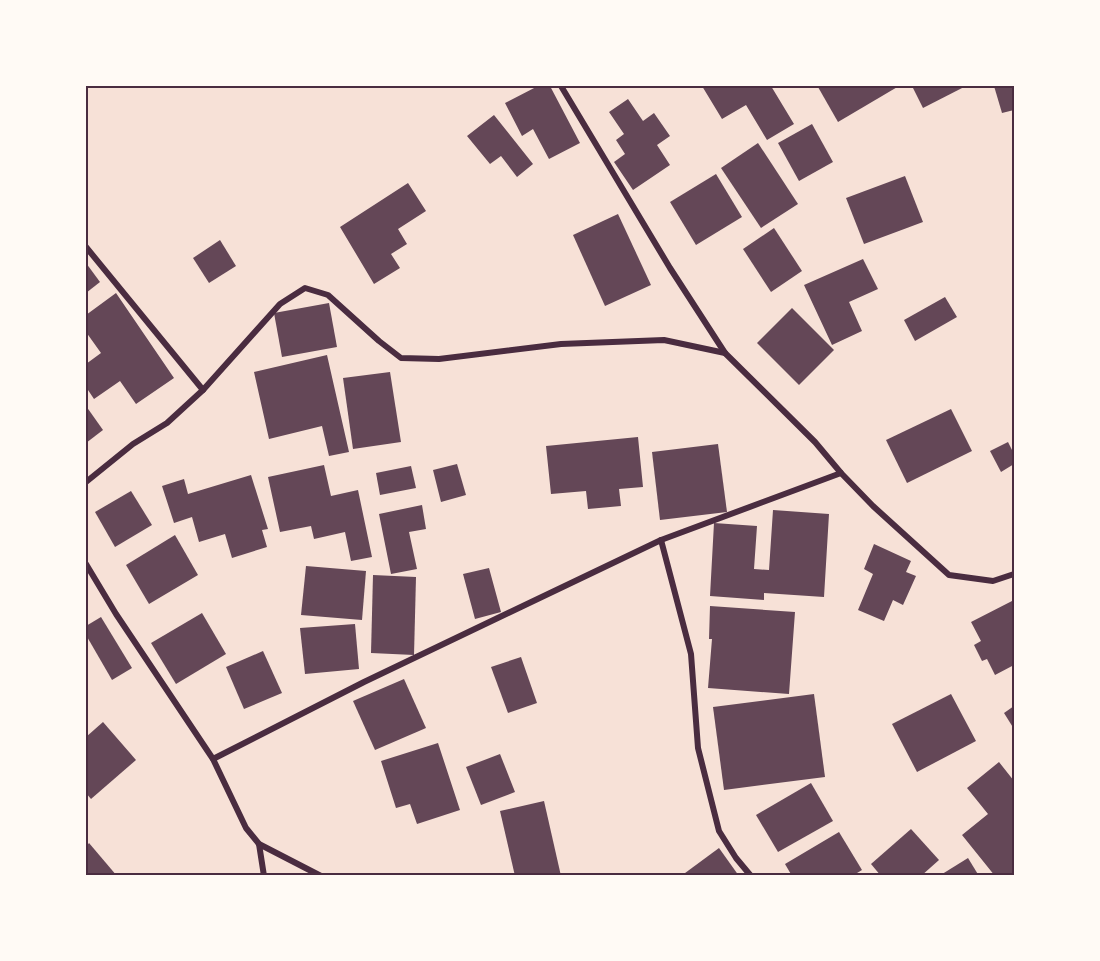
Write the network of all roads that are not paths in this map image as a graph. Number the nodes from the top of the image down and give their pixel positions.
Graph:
1 (561, 86) edge
2 (86, 247) edge
3 (725, 353) junction
4 (203, 390) junction
5 (840, 473) junction
6 (86, 482) edge
7 (662, 540) junction
8 (86, 564) edge
9 (1014, 573) edge
10 (213, 759) junction
11 (259, 844) junction
12 (264, 876) edge
13 (321, 876) edge
14 (751, 876) edge

1 - 3 street
2 - 4 street
3 - 4 street
3 - 5 street
4 - 6 street
5 - 7 street
5 - 9 street
7 - 10 street
7 - 14 street
8 - 10 street
10 - 11 street
11 - 12 street
11 - 13 street

